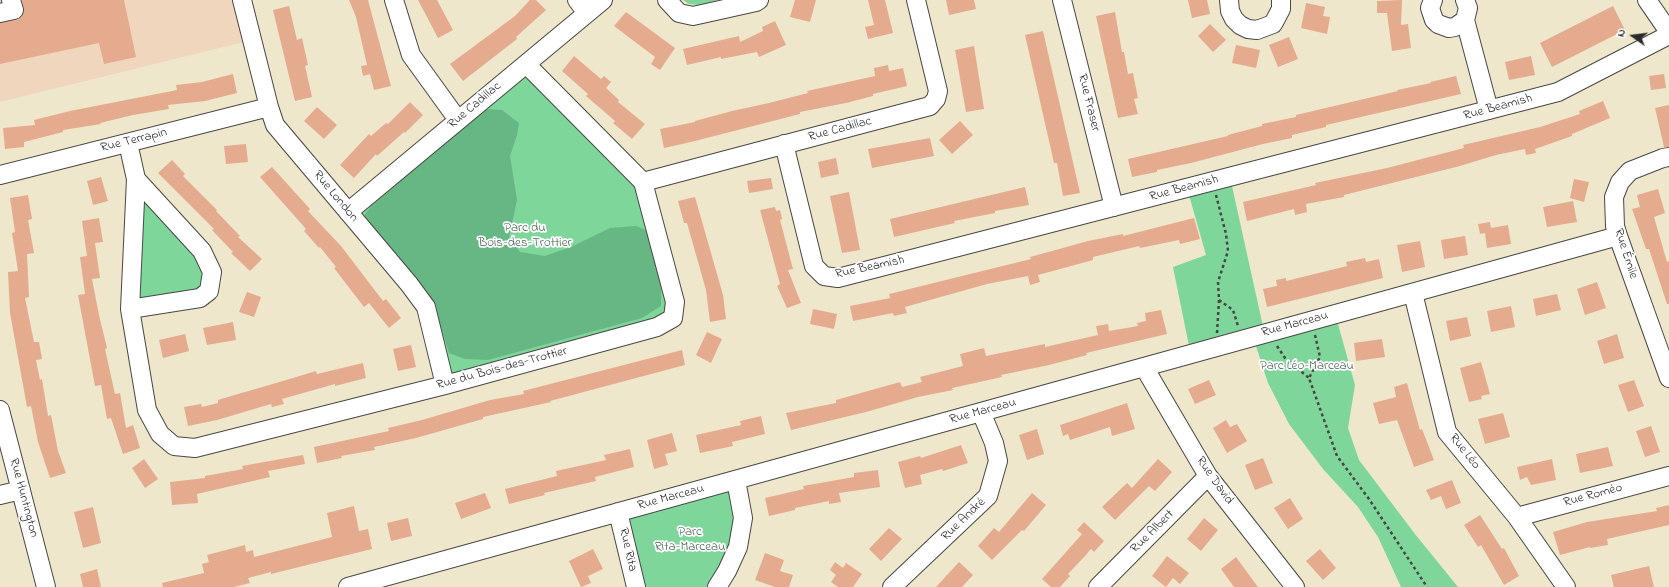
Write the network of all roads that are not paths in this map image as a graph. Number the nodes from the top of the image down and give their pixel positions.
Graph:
1 (11, 0) edge
2 (242, 0) edge
3 (394, 0) edge
4 (602, 0) edge
5 (667, 0) edge
6 (759, 0) edge
7 (916, 0) edge
8 (1062, 0) edge
9 (1229, 0) edge
10 (1282, 0) edge
11 (1433, 0) edge
12 (1465, 0) edge
13 (1646, 0) edge
14 (582, 6) edge
15 (0, 13) edge
16 (1465, 20) junction
17 (1669, 34) edge
18 (526, 64) junction
19 (269, 107) junction
20 (1489, 110) junction
21 (458, 120) junction
22 (128, 143) junction
23 (784, 144) junction
24 (1669, 157) edge
25 (0, 175) edge
26 (136, 180) junction
27 (642, 182) junction
28 (1114, 207) junction
29 (348, 212) junction
30 (1618, 236) junction
31 (1413, 293) junction
32 (130, 309) junction
33 (1144, 367) junction
34 (1669, 378) edge
35 (445, 385) junction
36 (0, 410) edge
37 (981, 412) junction
38 (1208, 476) junction
39 (1669, 476) edge
40 (736, 480) junction
41 (21, 490) junction
42 (0, 495) edge
43 (618, 512) junction
44 (1517, 517) junction
45 (46, 587) edge
46 (348, 587) edge
47 (636, 587) edge
48 (717, 587) edge
49 (892, 587) edge
50 (1098, 587) edge
51 (1295, 587) edge
52 (1566, 587) edge

1 - 15 street
2 - 19 street, Rue London
3 - 21 street
4 - 14 street, Rue Cadillac
5 - 6 street
7 - 23 street, Rue Cadillac
8 - 28 street, Rue Fraser
9 - 10 street
11 - 16 street
12 - 16 street
13 - 17 street
14 - 18 street, Rue Cadillac
16 - 20 street
17 - 20 street, Rue Beamish
18 - 21 street, Rue Cadillac
18 - 27 street, Rue du Bois-des-Trottier
19 - 22 street, Rue Terrapin
19 - 29 street, Rue London
20 - 28 street, Rue Beamish
21 - 29 street, Rue Cadillac
22 - 25 street, Rue Terrapin
22 - 26 street, Rue du Bois-des-Trottier
23 - 27 street, Rue Cadillac
23 - 28 street, Rue Beamish
24 - 30 street, Rue Émile
26 - 32 street, Rue du Bois-des-Trottier
26 - 32 street
27 - 35 street, Rue du Bois-des-Trottier
29 - 35 street, Rue London
30 - 31 street, Rue Marceau
30 - 34 street, Rue Émile
31 - 33 street, Rue Marceau
31 - 44 street, Rue Léo
32 - 35 street, Rue du Bois-des-Trottier
33 - 37 street, Rue Marceau
33 - 38 street, Rue David
36 - 41 street, Rue Huntington
37 - 40 street, Rue Marceau
37 - 49 street, Rue André
38 - 50 street, Rue Albert
38 - 51 street, Rue David
39 - 44 street, Rue Roméo
40 - 43 street, Rue Marceau
40 - 48 street
41 - 42 street
41 - 45 street, Rue Huntington
43 - 46 street, Rue Marceau
43 - 47 street, Rue Rita
44 - 52 street, Rue Léo

